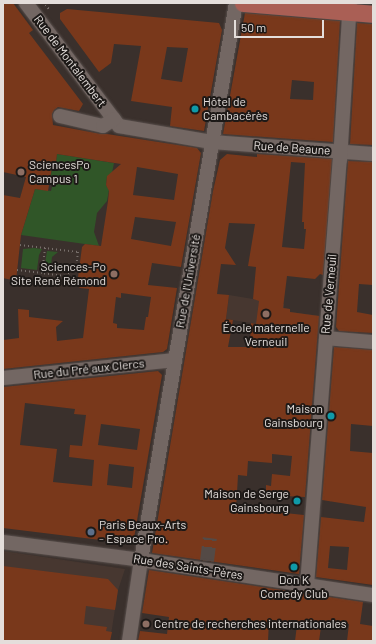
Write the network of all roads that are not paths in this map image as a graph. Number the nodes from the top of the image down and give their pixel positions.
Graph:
1 (26, 3) edge
2 (236, 3) edge
3 (243, 3) edge
4 (350, 8) edge
5 (373, 14) edge
6 (68, 42) dead end
7 (89, 86) junction
8 (60, 116) dead end
9 (114, 119) junction
10 (212, 142) junction
11 (340, 151) junction
12 (373, 154) edge
13 (326, 338) junction
14 (373, 342) edge
15 (175, 360) junction
16 (3, 378) edge
17 (3, 542) edge
18 (141, 560) junction
19 (307, 585) junction
20 (373, 595) edge
21 (129, 641) edge

1 - 7 street, Rue de Montalembert
2 - 10 street, Rue de l'Université
3 - 4 main road
4 - 5 main road
4 - 11 street, Rue de Verneuil
6 - 7 street
7 - 9 street, Rue de Montalembert
8 - 9 street
9 - 10 street, Rue de Beaune
10 - 11 street, Rue de Beaune
10 - 15 street, Rue de l'Université
11 - 12 street, Rue de Beaune
11 - 13 street, Rue de Verneuil
13 - 14 street
13 - 19 street, Rue de Verneuil
15 - 16 street, Rue du Pré aux Clercs
15 - 18 street, Rue de l'Université
17 - 18 street, Rue des Saints-Pères
18 - 19 street, Rue des Saints-Pères
18 - 21 street, Rue de l'Université
19 - 20 street, Rue des Saints-Pères

